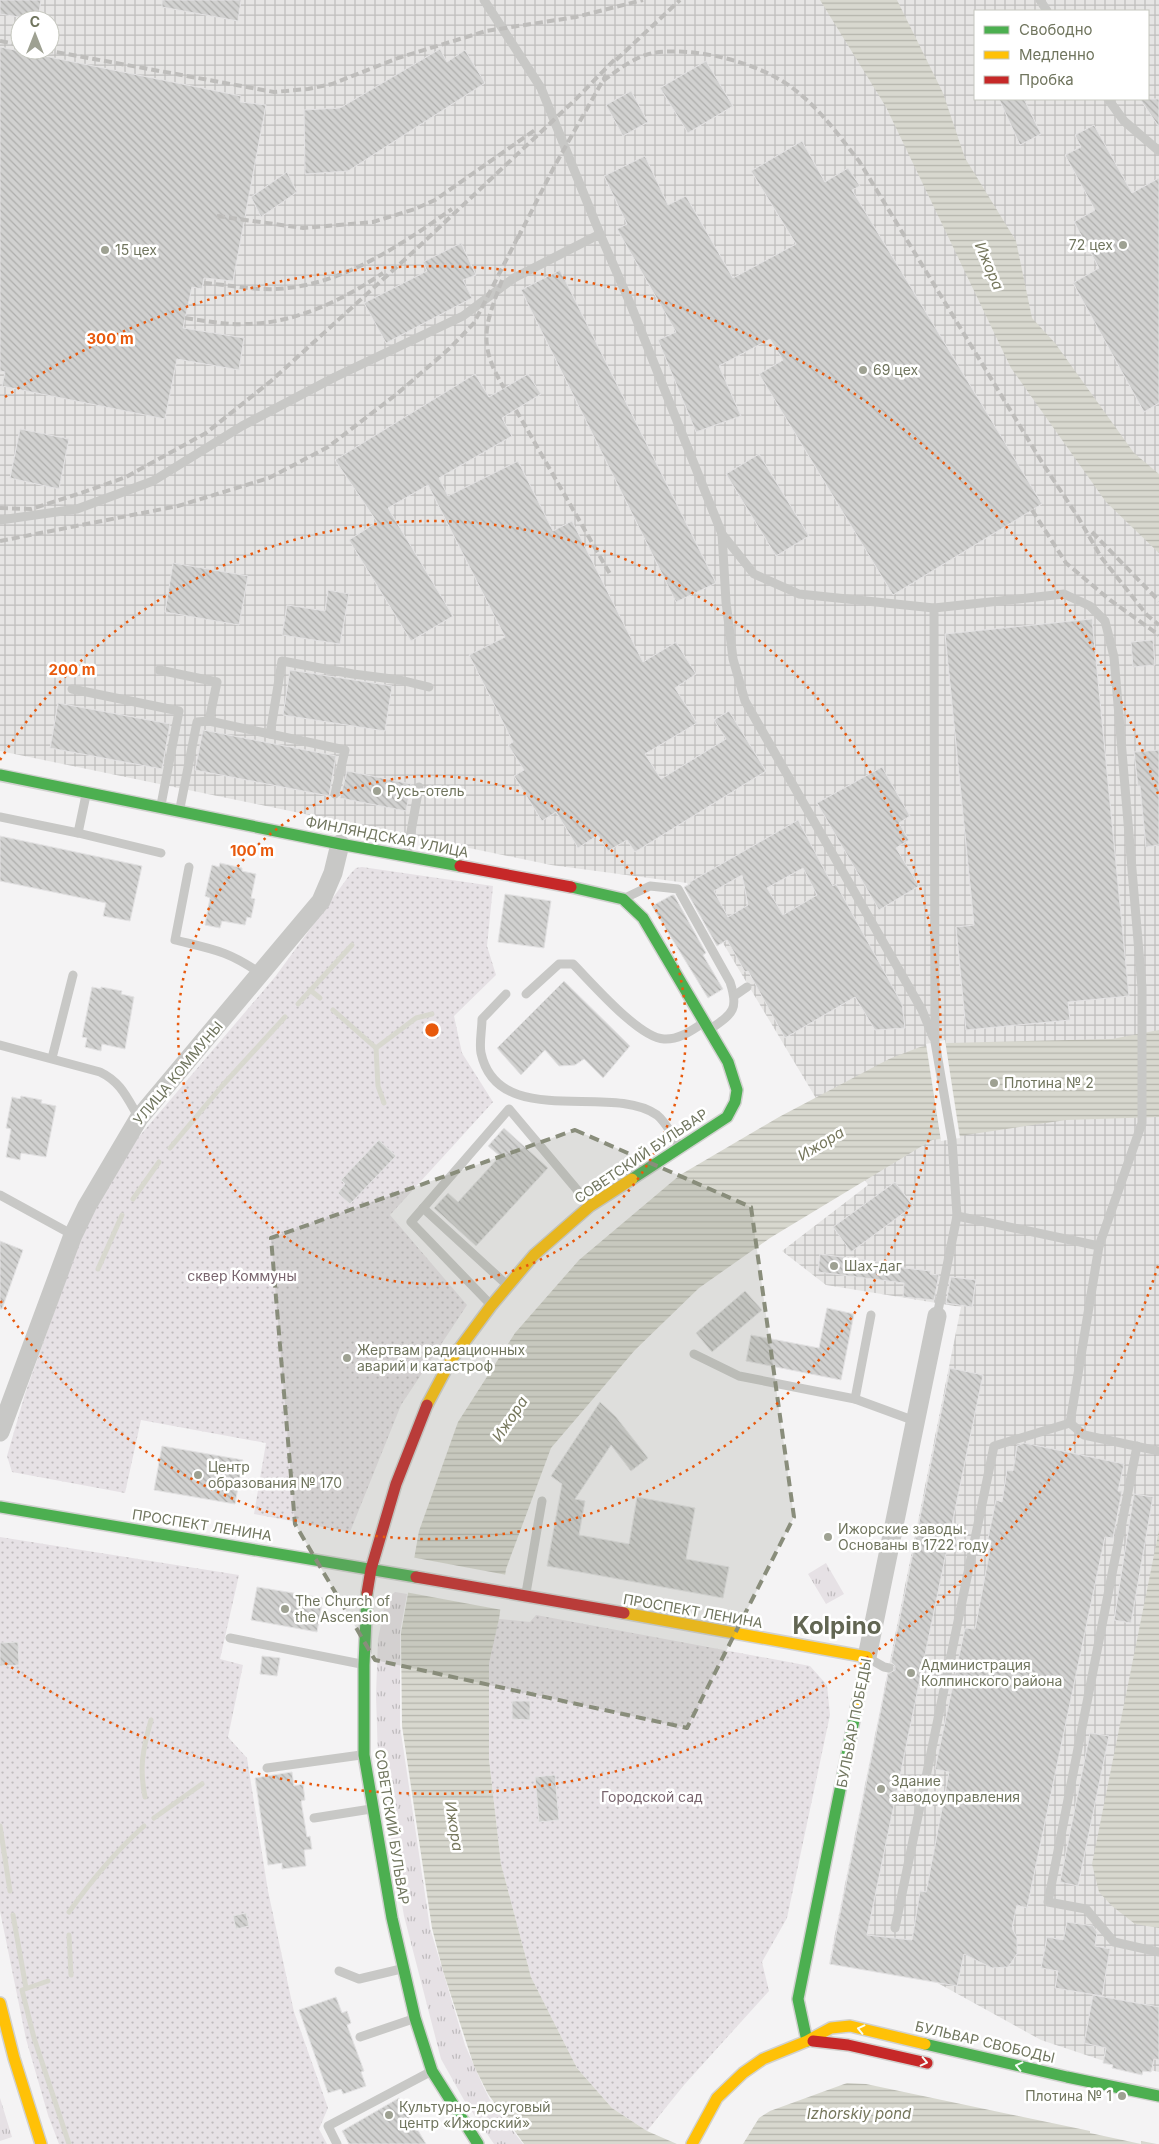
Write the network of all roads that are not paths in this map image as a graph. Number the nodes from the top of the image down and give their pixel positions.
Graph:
1 (484, 0) edge
2 (1109, 100) edge
3 (1159, 151) edge
4 (600, 234) junction
5 (0, 520) edge
6 (722, 534) junction
7 (934, 608) junction
8 (158, 670) dead end
9 (429, 687) dead end
10 (72, 689) dead end
11 (209, 721) junction
12 (270, 734) junction
13 (0, 775) edge
14 (419, 788) dead end
15 (87, 792) junction
16 (335, 794) dead end
17 (160, 807) junction
18 (179, 811) junction
19 (0, 817) edge
20 (78, 833) junction
21 (340, 844) junction
22 (161, 853) dead end
23 (407, 857) junction
24 (189, 866) dead end
25 (623, 899) junction
26 (261, 974) junction
27 (73, 975) dead end
28 (747, 987) dead end
29 (506, 994) dead end
30 (526, 994) dead end
31 (734, 996) junction
32 (706, 1027) junction
33 (935, 1042) junction
34 (0, 1045) edge
35 (52, 1058) junction
36 (139, 1118) junction
37 (680, 1146) junction
38 (0, 1195) edge
39 (590, 1206) junction
40 (423, 1208) junction
41 (957, 1216) junction
42 (73, 1234) junction
43 (1099, 1246) junction
44 (508, 1286) junction
45 (491, 1306) junction
46 (871, 1315) dead end
47 (937, 1316) joint
48 (694, 1354) dead end
49 (855, 1400) junction
50 (915, 1421) junction
51 (1070, 1423) junction
52 (0, 1432) edge
53 (1137, 1446) junction
54 (1159, 1451) edge
55 (542, 1501) dead end
56 (0, 1507) edge
57 (371, 1569) junction
58 (520, 1594) junction
59 (230, 1638) dead end
60 (867, 1657) junction
61 (364, 1665) junction
62 (889, 1668) dead end
63 (364, 1755) junction
64 (267, 1768) dead end
65 (372, 1809) junction
66 (314, 1818) dead end
67 (895, 1928) dead end
68 (1159, 1952) edge
69 (403, 1968) junction
70 (339, 1971) dead end
71 (0, 2003) edge
72 (415, 2018) junction
73 (2, 2025) edge
74 (360, 2038) dead end
75 (807, 2041) junction
76 (941, 2066) dead end
77 (432, 2071) junction
78 (1159, 2096) edge
79 (694, 2139) edge
80 (42, 2144) edge
81 (337, 2144) edge
82 (478, 2144) edge

1 - 4 lane
2 - 3 lane
4 - 5 lane
4 - 6 lane
6 - 7 lane
6 - 33 lane
7 - 33 lane
7 - 43 lane
8 - 11 lane
9 - 12 lane
10 - 17 lane
11 - 12 lane
11 - 18 lane
12 - 16 lane
13 - 15 street, ФИНЛЯНДСКАЯ УЛИЦА
14 - 23 lane
15 - 17 street, ФИНЛЯНДСКАЯ УЛИЦА
15 - 20 lane
17 - 18 street, ФИНЛЯНДСКАЯ УЛИЦА
18 - 21 street, ФИНЛЯНДСКАЯ УЛИЦА
19 - 20 lane
20 - 22 lane
21 - 23 street, ФИНЛЯНДСКАЯ УЛИЦА
21 - 26 street, УЛИЦА КОММУНЫ
23 - 25 street, ФИНЛЯНДСКАЯ УЛИЦА
24 - 26 lane
25 - 31 lane
25 - 32 street, ФИНЛЯНДСКАЯ УЛИЦА
26 - 36 street, УЛИЦА КОММУНЫ
27 - 35 lane
28 - 31 lane
29 - 37 lane
30 - 32 lane
31 - 32 lane
32 - 37 street, СОВЕТСКИЙ БУЛЬВАР
33 - 41 lane
34 - 35 lane
35 - 36 lane
36 - 42 street, УЛИЦА КОММУНЫ
37 - 39 street, СОВЕТСКИЙ БУЛЬВАР
38 - 42 lane
39 - 40 lane
39 - 44 street, СОВЕТСКИЙ БУЛЬВАР
40 - 44 lane
40 - 45 lane
41 - 43 lane
41 - 47 lane
42 - 52 street, УЛИЦА КОММУНЫ
43 - 51 lane
44 - 45 street, СОВЕТСКИЙ БУЛЬВАР
45 - 57 street, СОВЕТСКИЙ БУЛЬВАР
46 - 49 lane
47 - 50 street, БУЛЬВАР ПОБЕДЫ
48 - 49 lane
49 - 50 lane
50 - 60 street, БУЛЬВАР ПОБЕДЫ
51 - 53 lane
51 - 67 lane
53 - 54 lane
53 - 68 lane
55 - 58 lane
56 - 57 street, ПРОСПЕКТ ЛЕНИНА
57 - 58 street, ПРОСПЕКТ ЛЕНИНА
57 - 61 street, СОВЕТСКИЙ БУЛЬВАР
58 - 60 street, ПРОСПЕКТ ЛЕНИНА
59 - 61 lane
60 - 62 lane
60 - 75 street, БУЛЬВАР ПОБЕДЫ
61 - 63 street, СОВЕТСКИЙ БУЛЬВАР
63 - 64 lane
63 - 65 street, СОВЕТСКИЙ БУЛЬВАР
65 - 66 lane
65 - 69 street, СОВЕТСКИЙ БУЛЬВАР
69 - 70 lane
69 - 72 street, СОВЕТСКИЙ БУЛЬВАР
71 - 73 street
72 - 74 lane
72 - 77 street, СОВЕТСКИЙ БУЛЬВАР
73 - 80 street
75 -> 76 street, БУЛЬВАР СВОБОДЫ
78 -> 75 street, БУЛЬВАР СВОБОДЫ
75 - 79 street, БУЛЬВАР СВОБОДЫ
77 - 81 lane
77 - 82 street, СОВЕТСКИЙ БУЛЬВАР

